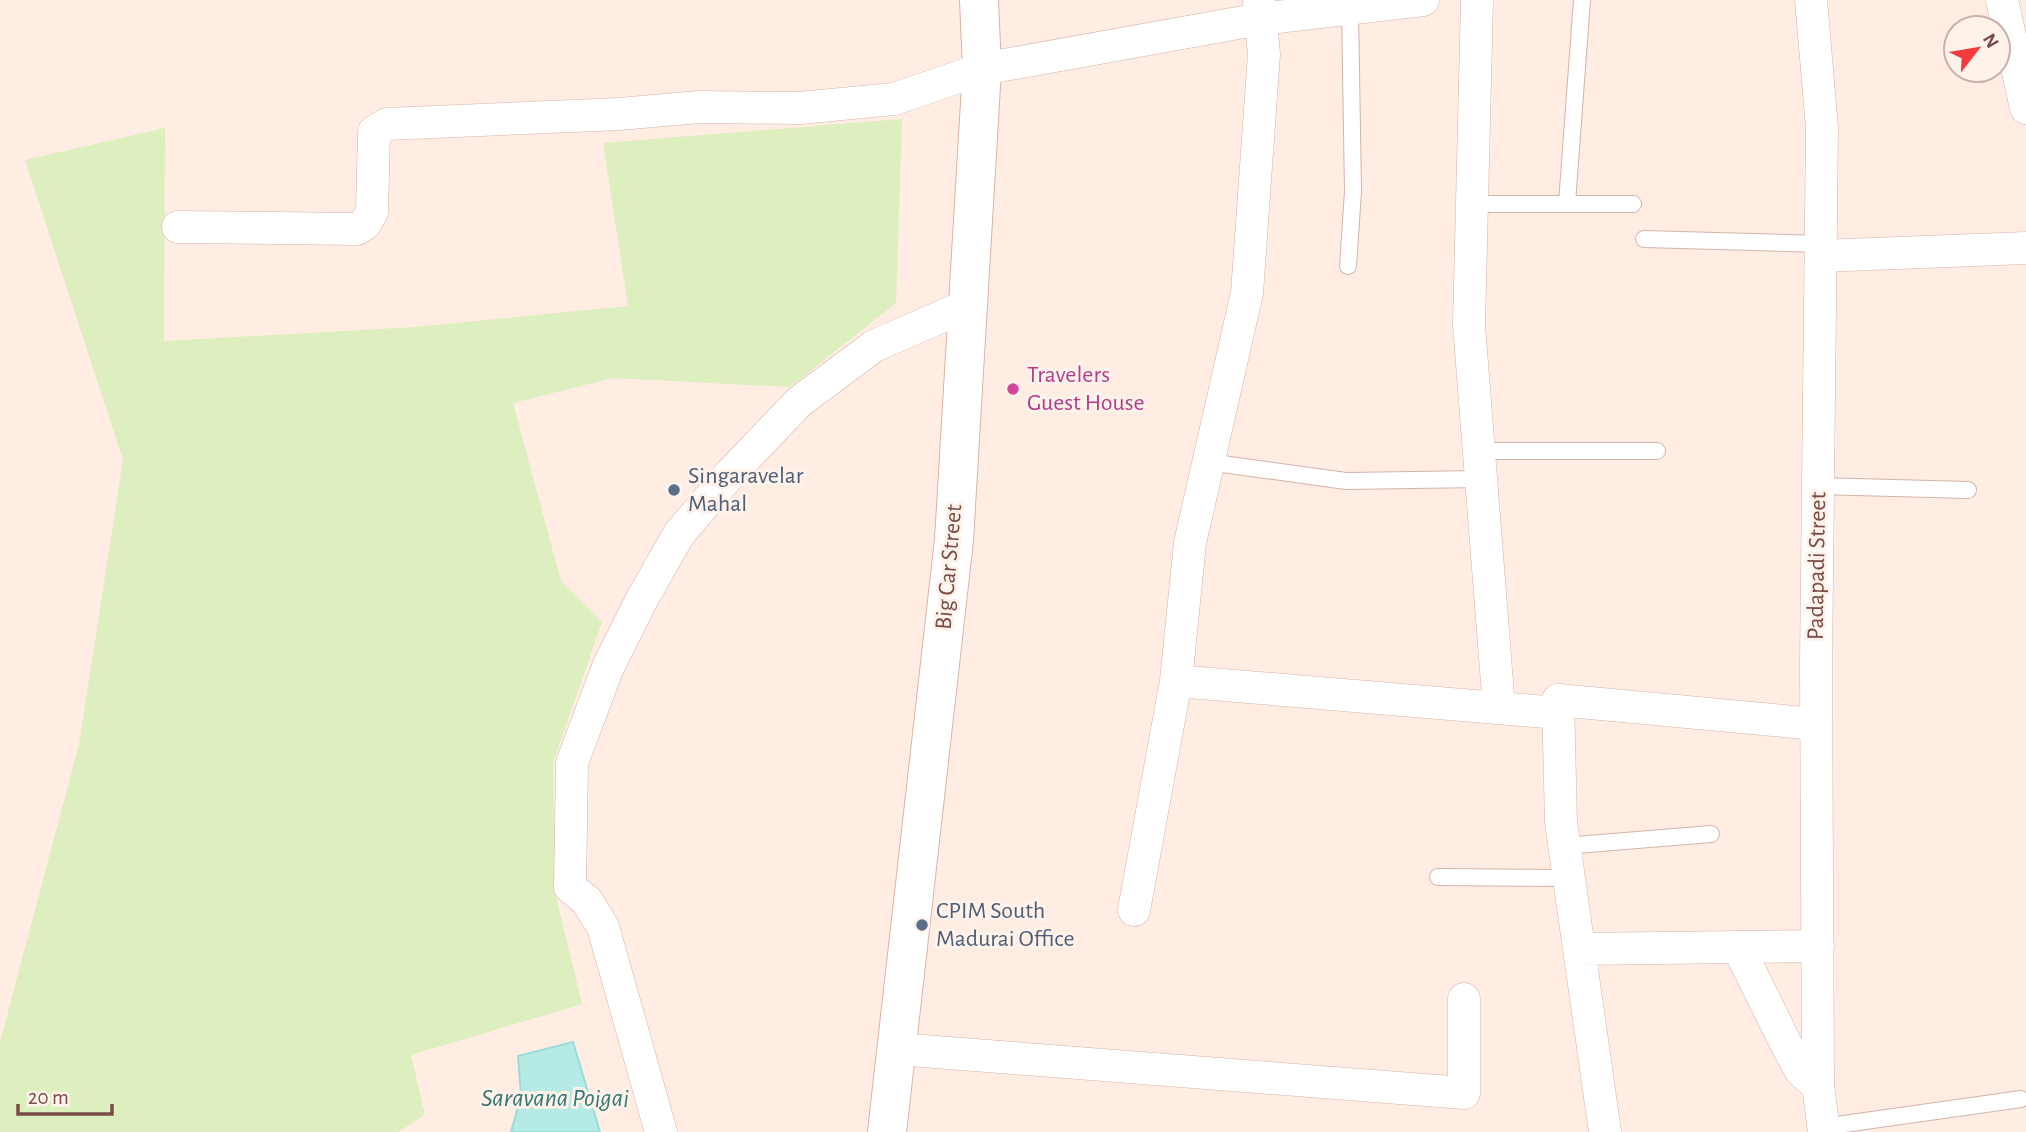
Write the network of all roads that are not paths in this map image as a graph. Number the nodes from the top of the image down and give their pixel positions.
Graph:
1 (979, 0) edge
2 (1423, 0) edge
3 (1477, 0) edge
4 (1582, 0) edge
5 (1811, 0) edge
6 (2002, 0) edge
7 (1365, 5) edge
8 (1259, 9) edge
9 (982, 69) junction
10 (2026, 108) edge
11 (1472, 204) junction
12 (1567, 204) junction
13 (1633, 204) dead end
14 (178, 227) dead end
15 (1643, 239) dead end
16 (2026, 248) edge
17 (1821, 250) junction
18 (1348, 266) dead end
19 (968, 305) junction
20 (1657, 451) dead end
21 (1208, 462) junction
22 (1480, 465) junction
23 (1818, 486) junction
24 (1968, 490) dead end
25 (1177, 681) junction
26 (1499, 708) junction
27 (1558, 713) junction
28 (1816, 724) junction
29 (1711, 834) dead end
30 (1564, 846) junction
31 (1438, 877) dead end
32 (1569, 878) junction
33 (1134, 910) dead end
34 (1818, 946) junction
35 (1738, 947) junction
36 (1579, 949) junction
37 (1464, 999) dead end
38 (897, 1049) junction
39 (1818, 1086) junction
40 (2021, 1099) dead end
41 (1823, 1130) edge
42 (661, 1132) edge
43 (887, 1132) edge
44 (1605, 1132) edge

1 - 9 street, Big Car Street
2 - 7 street
3 - 11 street
4 - 12 lane
5 - 17 street, Padapadi Street
6 - 10 street
7 - 8 street
7 - 18 lane
8 - 9 street
8 - 21 street
9 - 14 street
9 - 19 street, Big Car Street
11 - 12 lane
11 - 22 street
12 - 13 lane
15 - 17 lane
16 - 17 street
17 - 23 street, Padapadi Street
19 - 38 street, Big Car Street
19 - 42 street
20 - 22 lane
21 - 22 lane
21 - 25 street
22 - 26 street
23 - 24 lane
23 - 28 street, Padapadi Street
25 - 26 street
25 - 33 street
26 - 27 street
27 - 28 street
27 - 30 street
28 - 34 street, Padapadi Street
29 - 30 lane
30 - 32 street
31 - 32 lane
32 - 36 street
34 - 35 street
34 - 39 street, Padapadi Street
35 - 36 street
35 - 39 street
36 - 44 street
37 - 38 street
38 - 43 street, Big Car Street
39 - 41 street, Padapadi Street
40 - 41 lane

